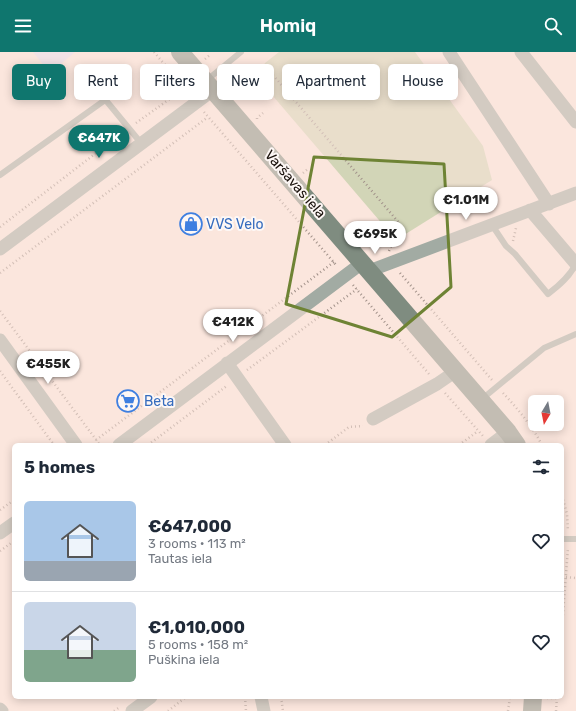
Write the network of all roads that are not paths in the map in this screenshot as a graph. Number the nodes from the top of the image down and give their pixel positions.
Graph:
1 (180, 52) edge
2 (241, 52) edge
3 (449, 52) edge
4 (521, 52) edge
5 (190, 64) edge
6 (209, 86) joint
7 (105, 100) joint
8 (192, 100) edge
9 (576, 122) edge
10 (141, 143) junction
11 (0, 175) edge
12 (576, 193) edge
13 (548, 204) junction
14 (530, 210) junction
15 (492, 224) junction
16 (0, 249) edge
17 (576, 264) edge
18 (366, 267) junction
19 (576, 334) edge
20 (0, 340) edge
21 (227, 363) junction
22 (456, 371) junction
23 (481, 400) junction
24 (373, 419) road end
25 (513, 438) edge
26 (75, 443) edge
27 (122, 443) edge
28 (284, 443) edge
29 (497, 443) edge
30 (12, 524) edge
31 (0, 533) edge
32 (576, 539) edge
33 (565, 540) edge
34 (148, 699) edge
35 (261, 699) edge
36 (533, 699) edge
37 (132, 711) edge
38 (264, 711) edge
39 (532, 711) edge

1 - 5 street, Varšavas iela
2 - 6 lane
3 - 13 street
4 - 9 street
6 - 18 street, Varšavas iela
7 - 10 lane
7 - 11 lane
8 - 10 street
10 - 16 street
12 - 13 street
13 - 14 street
14 - 15 street
14 - 17 street
15 - 17 lane
15 - 18 street
18 - 21 street
18 - 22 street, Varšavas iela
19 - 23 lane
20 - 26 street
21 - 27 street
21 - 28 street
22 - 23 street, Varšavas iela
22 - 24 street
23 - 25 street, Varšavas iela
25 - 29 street
30 - 31 street
32 - 33 lane
34 - 37 street
35 - 38 street
36 - 39 street

